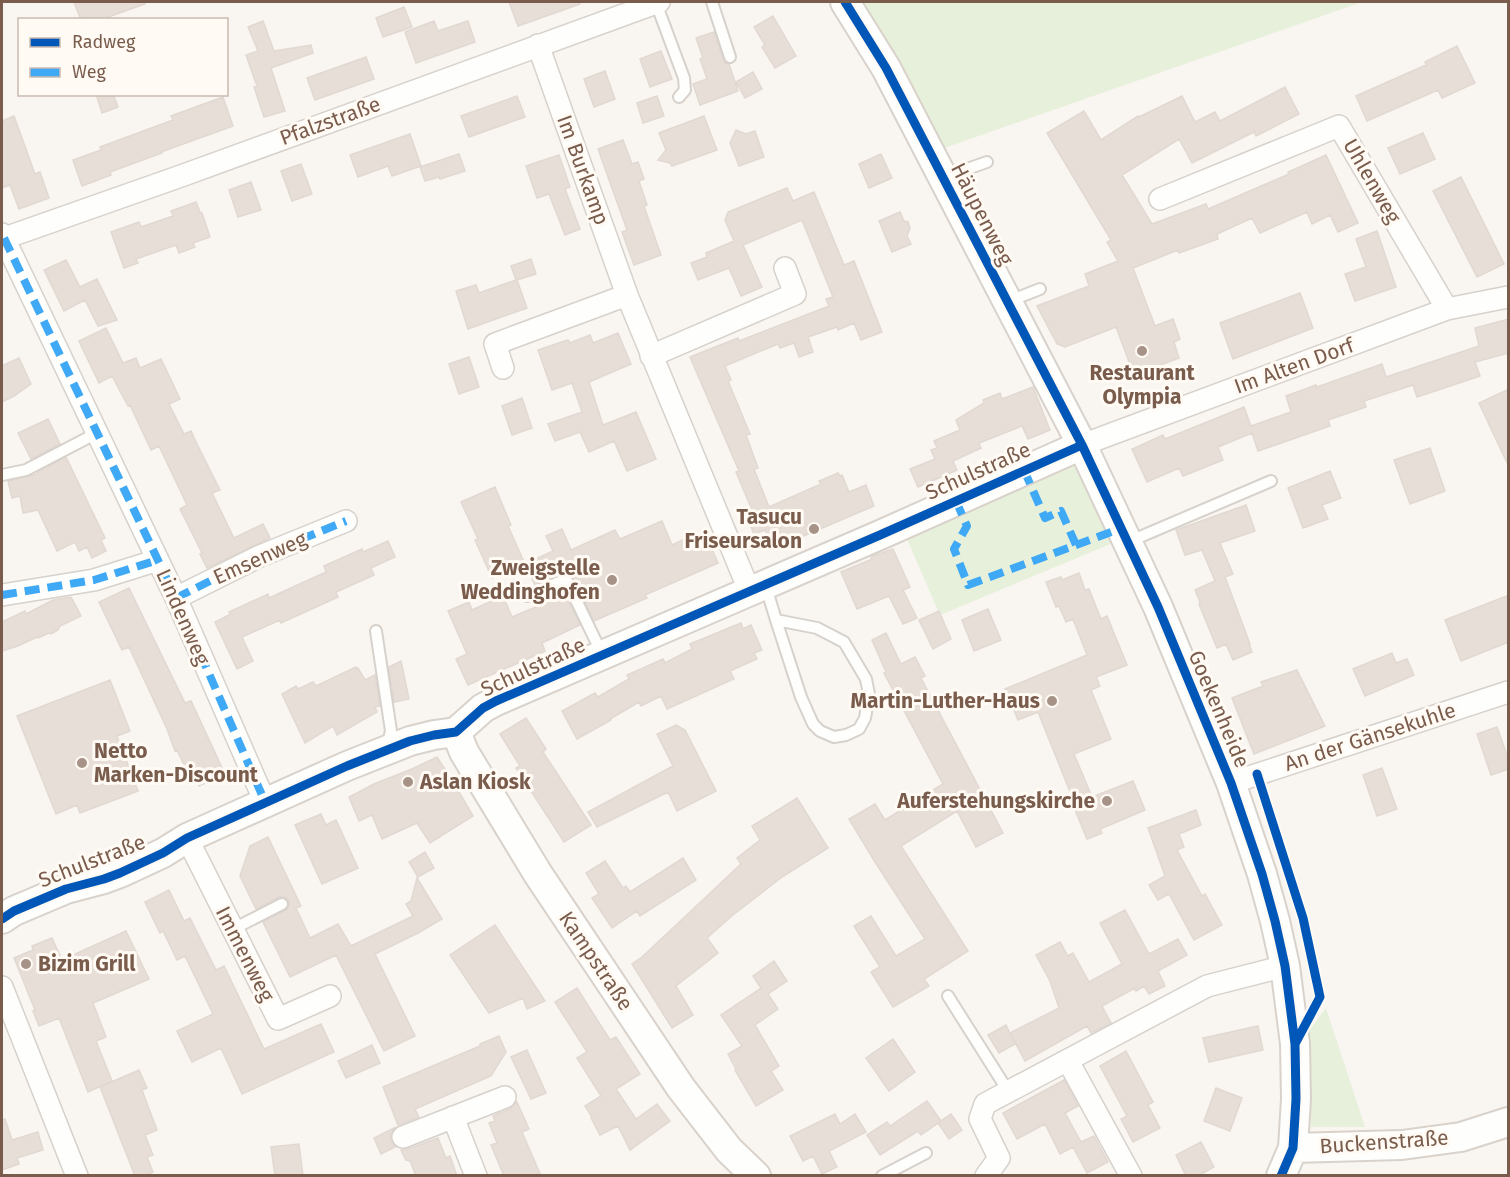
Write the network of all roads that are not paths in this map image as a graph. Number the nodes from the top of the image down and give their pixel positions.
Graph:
1 (657, 2) edge
2 (712, 2) edge
3 (845, 2) edge
4 (538, 45) junction
5 (730, 57) dead end
6 (679, 97) dead end
7 (987, 162) dead end
8 (944, 177) junction
9 (1160, 199) dead end
10 (2, 237) edge
11 (785, 268) dead end
12 (1040, 289) dead end
13 (627, 295) junction
14 (1509, 297) edge
15 (1007, 303) junction
16 (1447, 309) junction
17 (651, 356) junction
18 (503, 368) dead end
19 (98, 433) junction
20 (1082, 445) junction
21 (2, 475) edge
22 (1271, 482) dead end
23 (346, 521) dead end
24 (1128, 542) junction
25 (158, 560) junction
26 (757, 587) junction
27 (2, 595) edge
28 (527, 596) dead end
29 (176, 598) junction
30 (776, 620) junction
31 (376, 631) dead end
32 (602, 655) junction
33 (1509, 692) edge
34 (456, 732) junction
35 (387, 750) junction
36 (1231, 783) junction
37 (265, 802) junction
38 (187, 838) junction
39 (282, 904) dead end
40 (2, 919) edge
41 (233, 929) junction
42 (1285, 966) junction
43 (2, 987) edge
44 (330, 996) dead end
45 (948, 996) dead end
46 (1068, 1061) junction
47 (1008, 1091) junction
48 (505, 1097) dead end
49 (453, 1117) junction
50 (1509, 1122) edge
51 (403, 1137) dead end
52 (1293, 1148) junction
53 (926, 1153) dead end
54 (77, 1176) edge
55 (476, 1176) edge
56 (756, 1176) edge
57 (882, 1176) edge
58 (986, 1176) edge
59 (1131, 1176) edge
60 (1281, 1176) edge

1 - 4 street, Pfalzstraße
1 - 6 lane
2 - 5 lane
3 - 8 street, Häupenweg
4 - 10 street, Pfalzstraße
4 - 13 street, Im Burkamp
7 - 8 lane
8 - 15 street, Häupenweg
9 - 16 street, Uhlenweg
10 - 19 street, Lindenweg
11 - 17 street
12 - 15 lane
13 - 17 street, Im Burkamp
13 - 18 street
14 - 16 street, Im Alten Dorf
15 - 20 street, Häupenweg
16 - 20 street, Im Alten Dorf
17 - 26 street, Im Burkamp
19 - 21 lane
19 - 25 street, Lindenweg
20 - 24 street, Goekenheide
20 - 26 street, Schulstraße
22 - 24 lane
23 - 29 street, Emsenweg
24 - 36 street, Goekenheide
25 - 27 street
25 - 29 street, Lindenweg
26 - 30 lane
26 - 32 street, Schulstraße
28 - 32 lane
29 - 37 street, Lindenweg
30 - 30 lane
31 - 35 lane
32 - 34 street, Schulstraße
33 - 36 street, An der Gänsekuhle
34 - 35 street, Schulstraße
34 - 56 street, Kampstraße
35 - 37 street, Schulstraße
36 - 42 street, Goekenheide
37 - 38 street, Schulstraße
38 - 40 street, Schulstraße
38 - 41 street, Immenweg
39 - 41 lane
41 - 44 street, Immenweg
42 - 46 street
42 - 52 street, Goekenheide
43 - 54 street
45 - 47 lane
46 - 47 street
46 - 59 street
47 - 58 street
48 - 49 street
49 - 51 street
49 - 55 street
50 - 52 street, Buckenstraße
52 - 60 street, Goekenheide
53 - 57 lane

